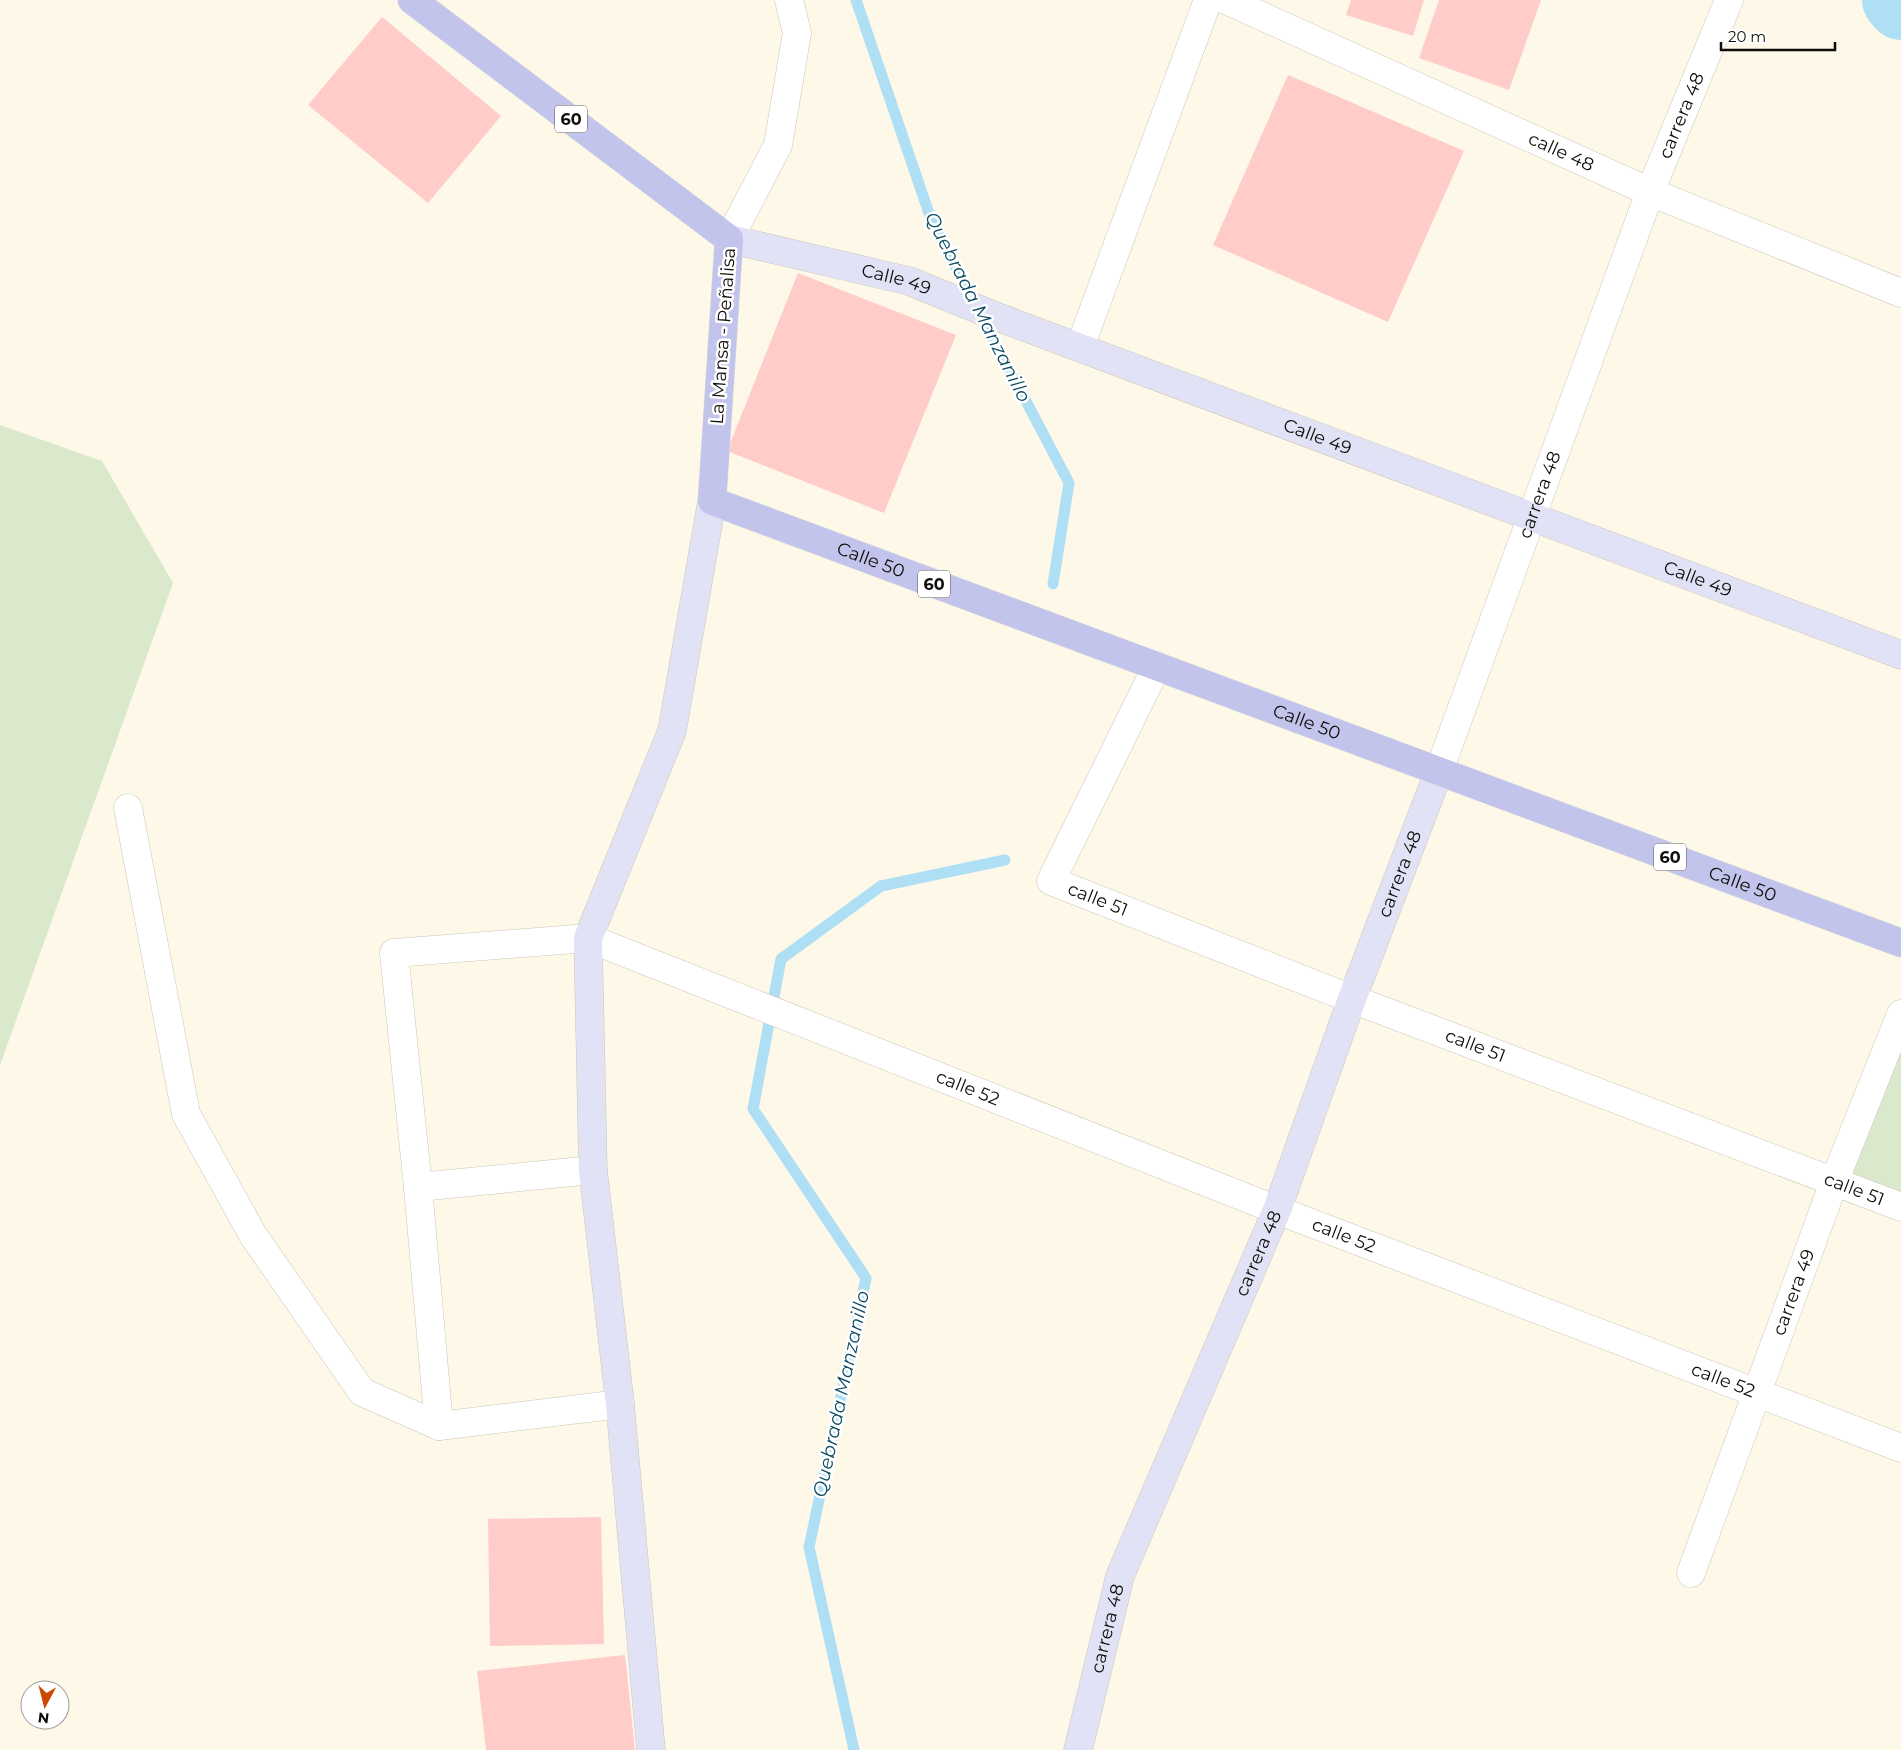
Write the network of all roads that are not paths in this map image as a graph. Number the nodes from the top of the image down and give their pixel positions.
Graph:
1 (412, 0) edge
2 (789, 0) edge
3 (1208, 0) edge
4 (1226, 0) edge
5 (1729, 0) edge
6 (1650, 192) junction
7 (729, 239) junction
8 (1901, 293) edge
9 (1080, 347) junction
10 (712, 501) junction
11 (1530, 517) junction
12 (1901, 655) edge
13 (1157, 666) junction
14 (1439, 771) junction
15 (128, 808) dead end
16 (588, 938) junction
17 (1901, 943) edge
18 (1352, 1000) junction
19 (1901, 1014) edge
20 (593, 1170) junction
21 (1834, 1182) junction
22 (418, 1188) junction
23 (1901, 1207) edge
24 (1277, 1210) junction
25 (1758, 1393) junction
26 (620, 1404) junction
27 (439, 1426) junction
28 (1901, 1448) edge
29 (1691, 1572) dead end
30 (651, 1750) edge
31 (1078, 1750) edge

1 - 7 main road, La Mansa - Peñalisa / 60
2 - 7 street
3 - 9 street
4 - 6 street, calle 48
5 - 6 street, carrera 48
6 - 8 street, calle 48
6 - 11 street, carrera 48
7 - 9 street, Calle 49
7 - 10 main road, La Mansa - Peñalisa
9 - 11 street, Calle 49
10 - 13 main road, Calle 50 / 60
10 - 16 street
11 - 12 street, Calle 49
11 - 14 street, carrera 48
13 - 14 main road, Calle 50 / 60
13 - 18 street, calle 51
14 - 17 main road, Calle 50 / 60
14 - 18 street, carrera 48
15 - 27 street
16 - 20 street
16 - 22 street
16 - 24 street, calle 52
18 - 21 street, calle 51
18 - 24 street, carrera 48
19 - 21 street, carrera 49
20 - 22 street
20 - 26 street
21 - 23 street, calle 51
21 - 25 street, carrera 49
22 - 27 street
24 - 25 street, calle 52
24 - 31 street, carrera 48
25 - 28 street, calle 52
25 - 29 street, carrera 49
26 - 27 street
26 - 30 street

